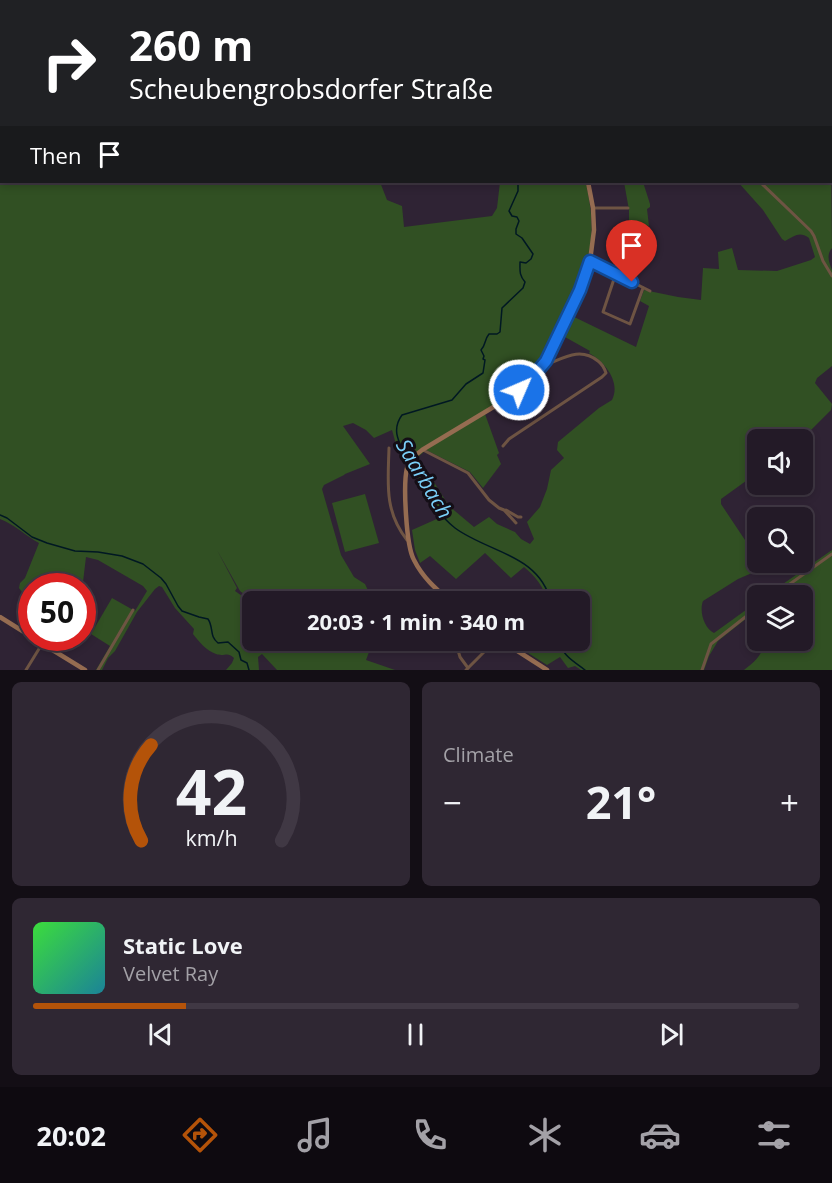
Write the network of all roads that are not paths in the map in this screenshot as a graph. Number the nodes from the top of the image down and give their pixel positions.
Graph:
1 (588, 183) edge
2 (761, 183) edge
3 (593, 208) junction
4 (628, 208) dead end
5 (627, 224) dead end
6 (643, 248) dead end
7 (590, 261) junction
8 (616, 273) junction
9 (832, 276) edge
10 (632, 282) junction
11 (643, 288) junction
12 (650, 291) dead end
13 (544, 363) junction
14 (503, 446) dead end
15 (389, 448) dead end
16 (422, 450) junction
17 (504, 510) junction
18 (521, 517) dead end
19 (516, 523) dead end
20 (409, 542) junction
21 (832, 554) edge
22 (788, 585) edge
23 (439, 591) edge
24 (133, 610) dead end
25 (747, 616) edge
26 (0, 617) edge
27 (18, 628) edge
28 (38, 651) edge
29 (54, 651) edge
30 (458, 651) edge
31 (485, 651) edge
32 (518, 651) edge
33 (467, 669) edge
34 (26, 670) edge
35 (85, 670) edge
36 (98, 670) edge
37 (547, 670) edge
38 (702, 670) edge

1 - 3 main road
2 - 9 street
3 - 4 street
3 - 7 main road
5 - 8 street
6 - 10 street
7 - 8 street
7 - 13 main road
8 - 10 street
8 - 11 street
10 - 11 street
11 - 12 street
13 - 14 street
13 - 16 main road
15 - 20 street
16 - 17 street
16 - 20 main road
17 - 18 street
17 - 19 street
20 - 23 main road
21 - 22 street
24 - 36 street
25 - 38 street
26 - 27 main road
28 - 34 street
29 - 35 main road
30 - 33 street
31 - 33 street
32 - 37 main road

